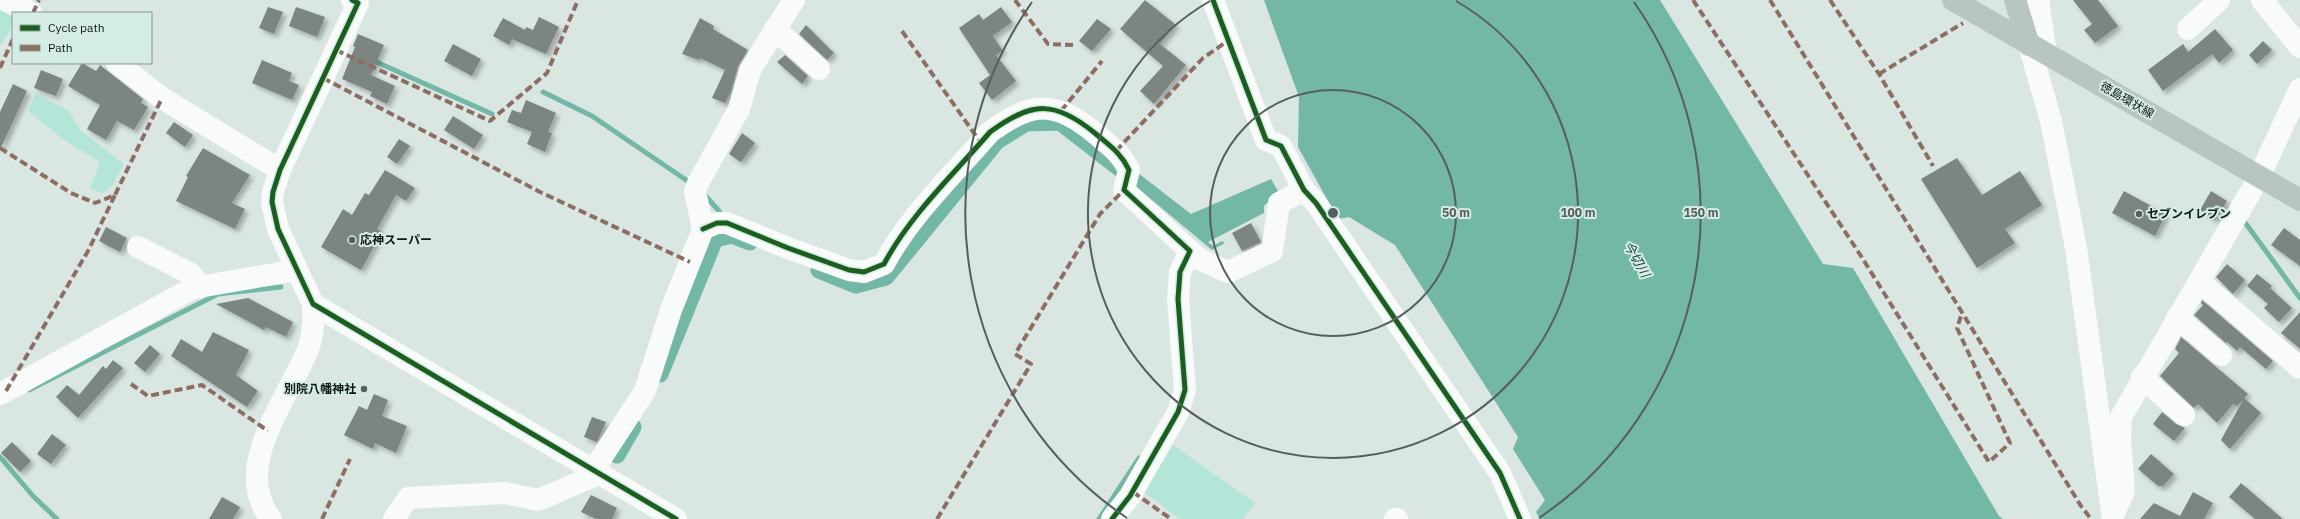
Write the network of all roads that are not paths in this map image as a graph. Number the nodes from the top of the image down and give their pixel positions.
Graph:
1 (5, 0) edge
2 (794, 0) edge
3 (1213, 0) edge
4 (1953, 0) edge
5 (2015, 0) edge
6 (2038, 0) edge
7 (2219, 0) edge
8 (2262, 0) edge
9 (357, 1) edge
10 (29, 12) edge
11 (775, 29) junction
12 (2188, 29) dead end
13 (2300, 46) edge
14 (2038, 49) junction
15 (118, 64) edge
16 (819, 69) dead end
17 (2300, 89) edge
18 (280, 170) junction
19 (2259, 177) junction
20 (1304, 190) junction
21 (2300, 200) edge
22 (716, 225) junction
23 (138, 246) dead end
24 (1190, 251) junction
25 (297, 270) junction
26 (2199, 281) junction
27 (201, 286) junction
28 (313, 304) junction
29 (2178, 317) junction
30 (2220, 355) dead end
31 (2300, 368) edge
32 (2142, 378) junction
33 (0, 394) edge
34 (2184, 415) dead end
35 (598, 471) junction
36 (650, 512) edge
37 (2113, 517) edge
38 (270, 519) edge
39 (394, 519) edge
40 (676, 519) edge
41 (1112, 519) edge
42 (1520, 519) edge

1 - 10 street
2 - 11 street
3 - 20 street
4 - 14 main road, 徳島環状線
5 - 14 main road
6 - 14 street
7 - 12 street
8 - 13 street
9 - 18 street
11 - 16 street
11 - 22 street
14 - 19 main road, 徳島環状線
14 - 37 street
15 - 18 street
17 - 19 street
18 - 25 street
19 - 21 main road, 徳島環状線
19 - 26 street
20 - 24 street
20 - 42 street
22 - 24 street
22 - 35 street
23 - 27 street
24 - 41 street
25 - 27 street
25 - 28 street
26 - 29 street
26 - 31 street
27 - 33 street
28 - 35 street
28 - 38 street
29 - 30 street
29 - 32 street
32 - 34 street
32 - 37 street
35 - 36 street
35 - 39 street
36 - 40 street

